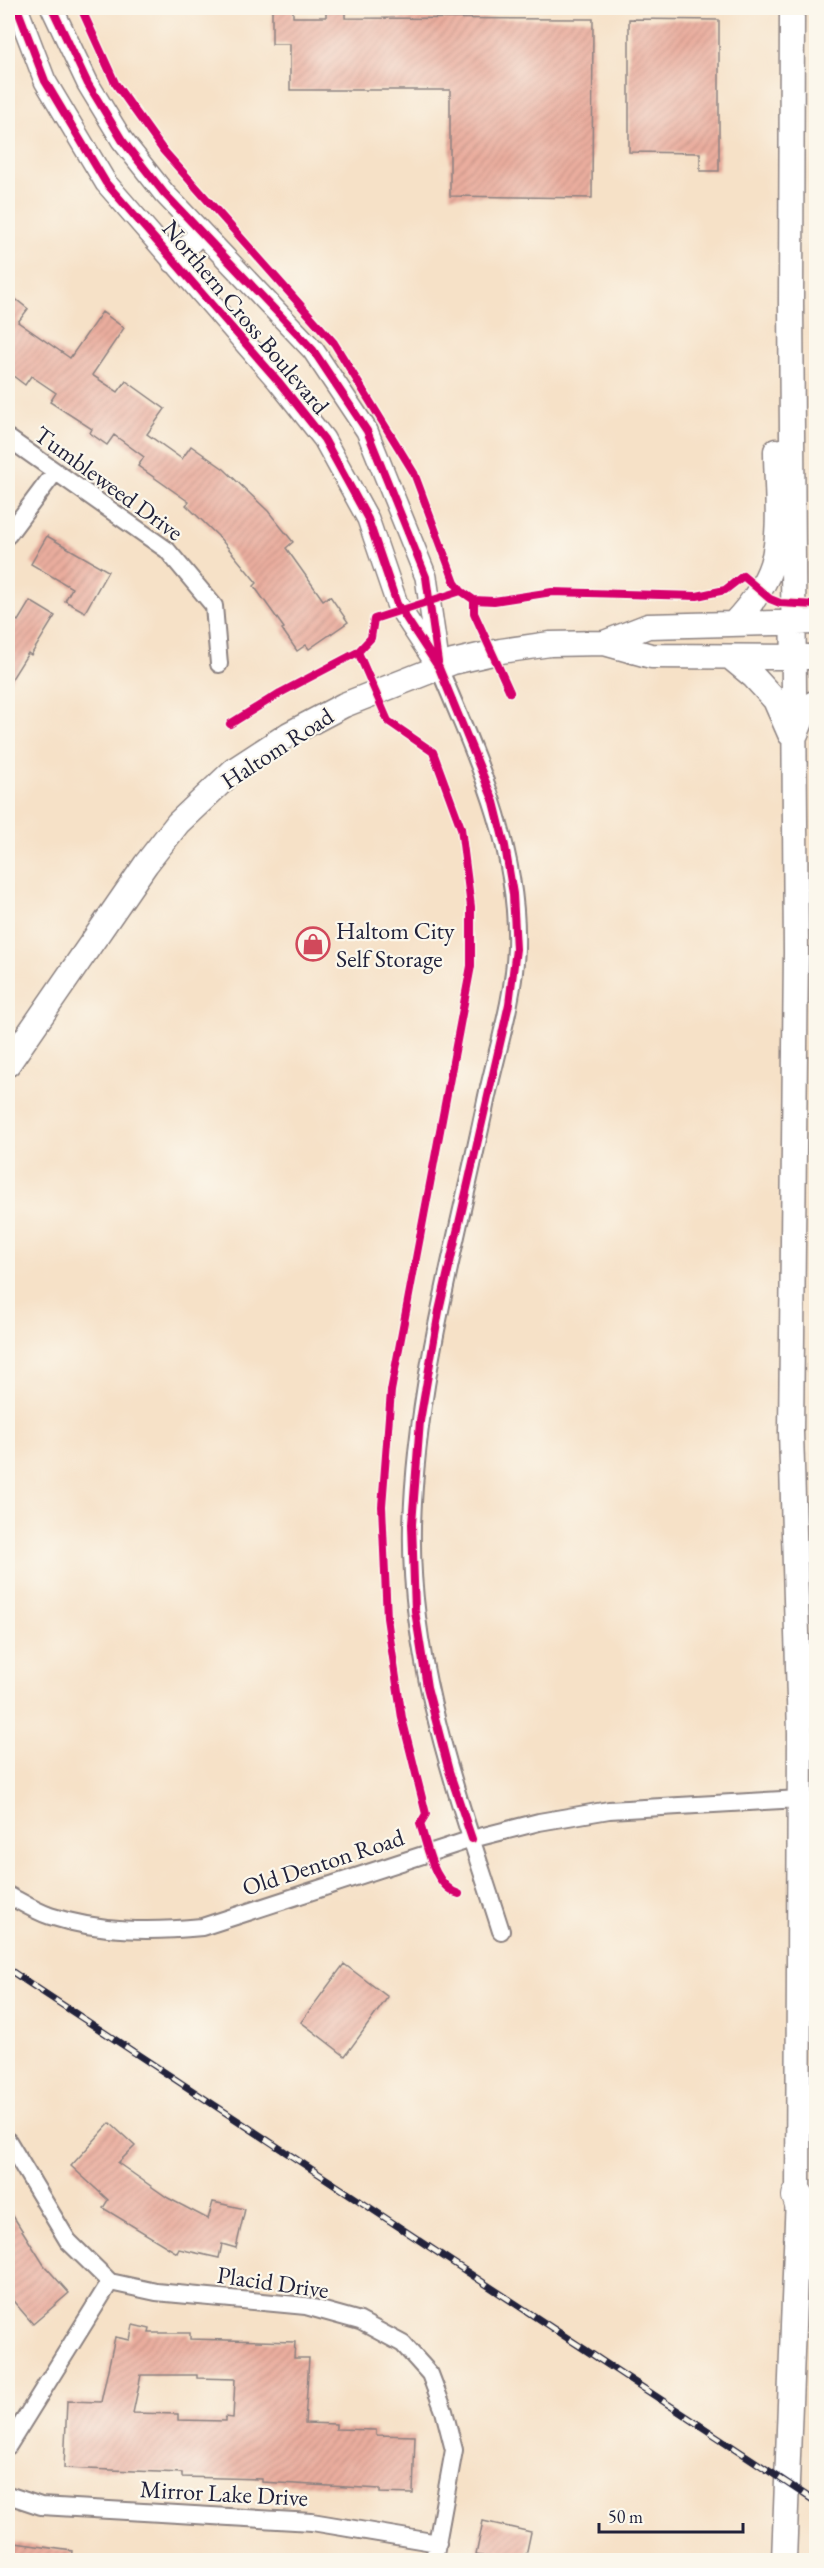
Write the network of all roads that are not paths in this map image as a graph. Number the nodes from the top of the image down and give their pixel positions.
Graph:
1 (17, 8) edge
2 (52, 8) edge
3 (792, 8) edge
4 (201, 232) junction
5 (173, 262) junction
6 (791, 303) junction
7 (8, 438) edge
8 (56, 471) junction
9 (8, 535) edge
10 (806, 622) edge
11 (734, 623) junction
12 (604, 643) junction
13 (730, 657) junction
14 (806, 658) edge
15 (219, 663) dead end
16 (439, 668) junction
17 (812, 704) edge
18 (793, 742) junction
19 (8, 1064) edge
20 (816, 1710) edge
21 (800, 1733) junction
22 (800, 1799) junction
23 (472, 1839) junction
24 (8, 1895) edge
25 (501, 1932) dead end
26 (8, 2141) edge
27 (798, 2196) junction
28 (816, 2249) edge
29 (110, 2282) junction
30 (8, 2446) edge
31 (8, 2496) edge
32 (438, 2543) junction
33 (434, 2560) edge
34 (784, 2560) edge

1 - 5 street, Northern Cross Boulevard
2 - 4 street, Northern Cross Boulevard
3 - 6 main road
4 - 5 street
4 - 16 street, Northern Cross Boulevard
5 - 16 street, Northern Cross Boulevard
6 - 10 main road
6 - 11 main road
7 - 8 street, Tumbleweed Drive
8 - 9 street
8 - 15 street, Tumbleweed Drive
10 - 11 main road, Haltom Road
10 - 14 main road
11 - 12 main road, Haltom Road
12 - 13 main road, Haltom Road
12 - 16 main road, Haltom Road
13 - 14 main road, Haltom Road
13 - 18 main road
14 - 18 main road
16 - 19 main road, Haltom Road
16 - 23 street
17 - 18 main road
18 - 21 main road
20 - 21 main road
21 - 22 main road
22 - 23 street, Old Denton Road
22 - 27 main road
23 - 24 street, Old Denton Road
23 - 25 street
26 - 29 street
27 - 28 highway
27 - 34 main road
29 - 30 street
29 - 32 street, Placid Drive
31 - 32 street, Mirror Lake Drive
32 - 33 street, Placid Drive

